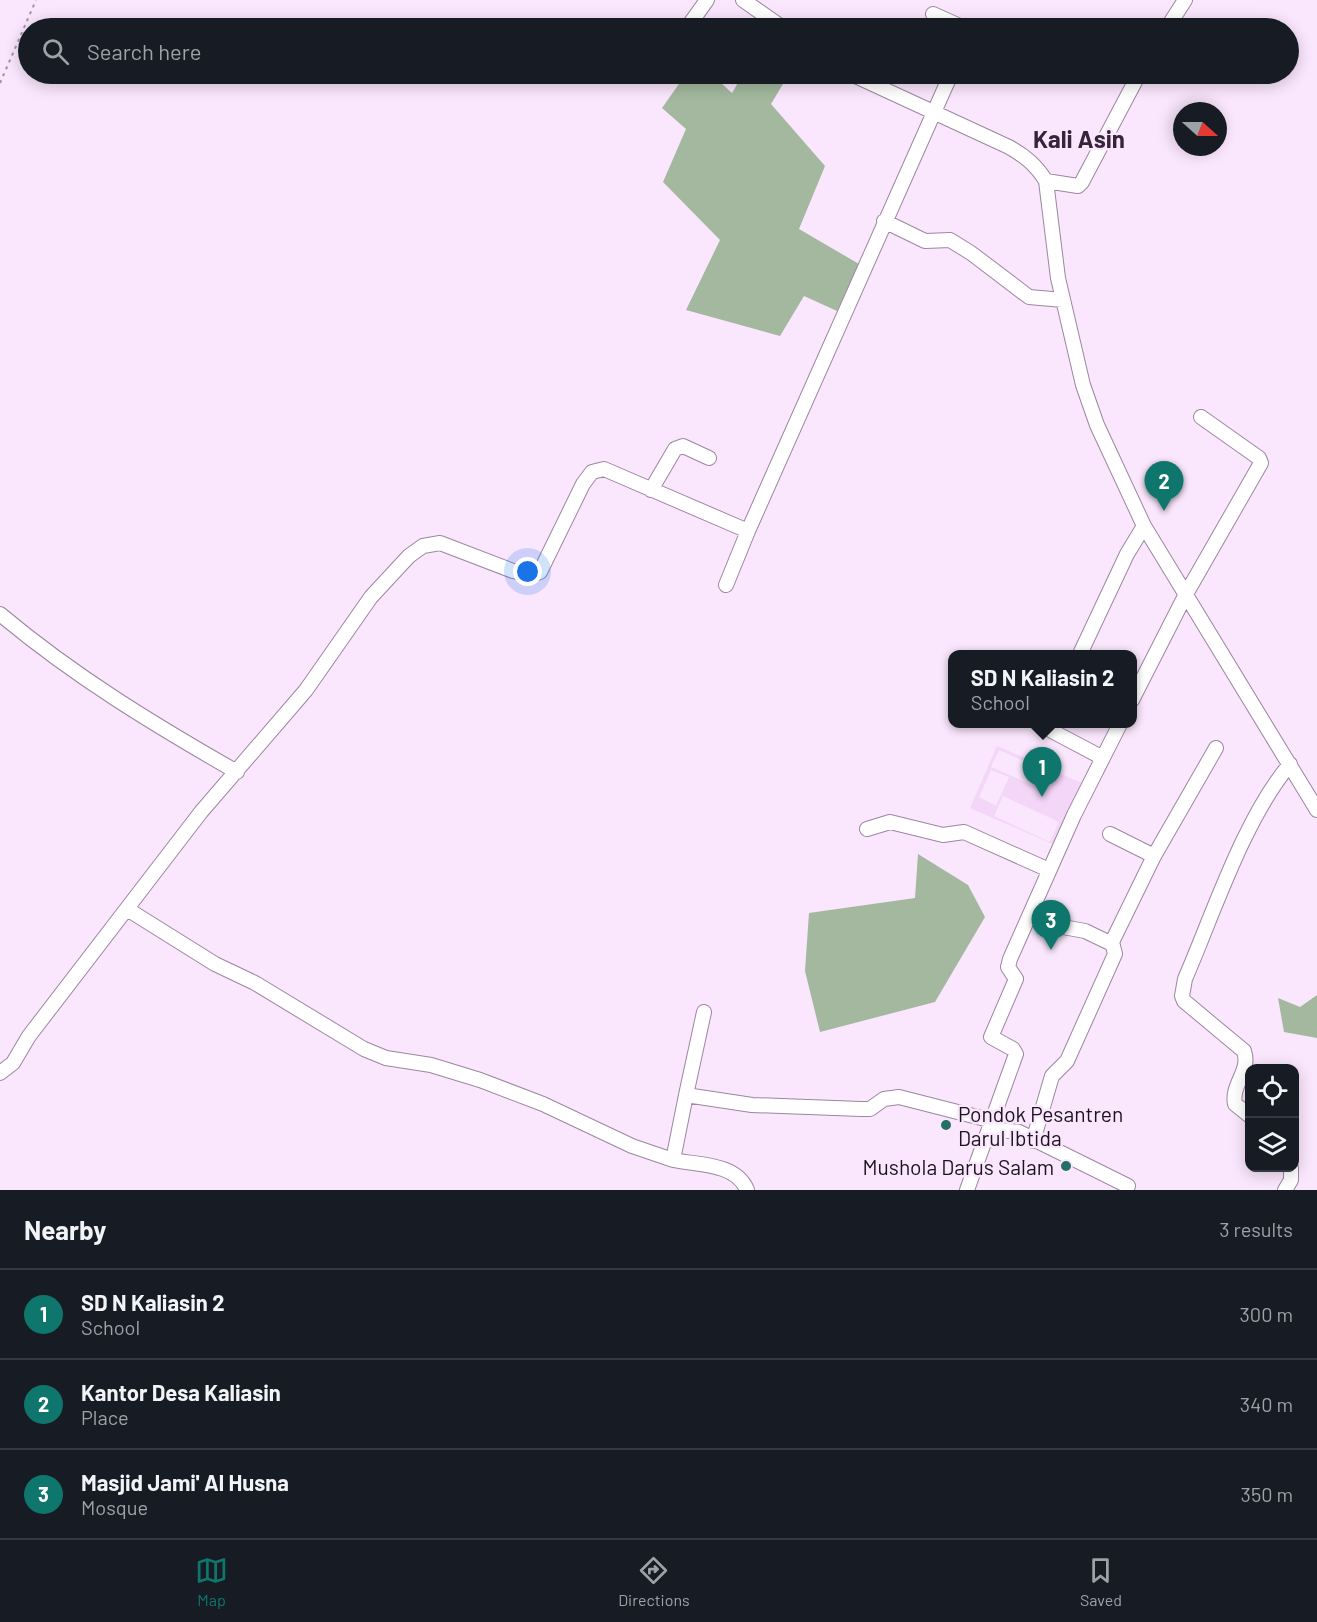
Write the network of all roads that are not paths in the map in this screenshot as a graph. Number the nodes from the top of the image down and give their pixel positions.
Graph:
1 (707, 0) edge
2 (1185, 0) edge
3 (750, 2) edge
4 (933, 14) dead end
5 (694, 18) edge
6 (770, 18) edge
7 (942, 18) edge
8 (1173, 18) edge
9 (872, 84) edge
10 (946, 84) edge
11 (1134, 84) edge
12 (933, 113) junction
13 (1046, 181) junction
14 (884, 221) junction
15 (1064, 300) junction
16 (1201, 417) dead end
17 (709, 458) dead end
18 (651, 489) junction
19 (1144, 526) junction
20 (748, 531) junction
21 (726, 585) dead end
22 (1186, 594) junction
23 (0, 614) edge
24 (1082, 650) edge
25 (1137, 690) edge
26 (1050, 728) edge
27 (1118, 728) edge
28 (1216, 748) dead end
29 (1103, 758) junction
30 (1290, 764) junction
31 (237, 771) junction
32 (1317, 810) edge
33 (867, 829) dead end
34 (1110, 834) dead end
35 (1154, 856) junction
36 (1049, 870) junction
37 (127, 909) junction
38 (1032, 912) junction
39 (1113, 942) junction
40 (704, 1012) dead end
41 (1246, 1064) edge
42 (1245, 1070) edge
43 (0, 1073) edge
44 (686, 1095) junction
45 (1245, 1112) edge
46 (992, 1125) junction
47 (1033, 1141) junction
48 (673, 1160) junction
49 (1291, 1172) edge
50 (1128, 1186) dead end
51 (747, 1190) edge
52 (967, 1190) edge
53 (1286, 1190) edge

1 - 5 street
2 - 8 street
3 - 6 street
4 - 7 street
9 - 12 street
10 - 12 street
11 - 13 street
12 - 13 street
12 - 14 street
13 - 15 street
14 - 15 street
14 - 20 street
15 - 19 street
16 - 22 street
17 - 18 street
18 - 20 street
18 - 31 street
19 - 22 street
19 - 24 street
20 - 21 street
22 - 25 street
22 - 30 street
23 - 31 street
26 - 29 street
27 - 29 street
28 - 35 street
29 - 36 street
30 - 32 street
30 - 41 street
31 - 37 street
33 - 36 street
34 - 35 street
35 - 39 street
36 - 38 street
37 - 43 street
37 - 48 street
38 - 39 street
38 - 46 street
39 - 47 street
40 - 44 street
42 - 45 street
44 - 46 street
44 - 48 street
46 - 47 street
46 - 52 street
47 - 50 street
48 - 51 street
49 - 53 street

